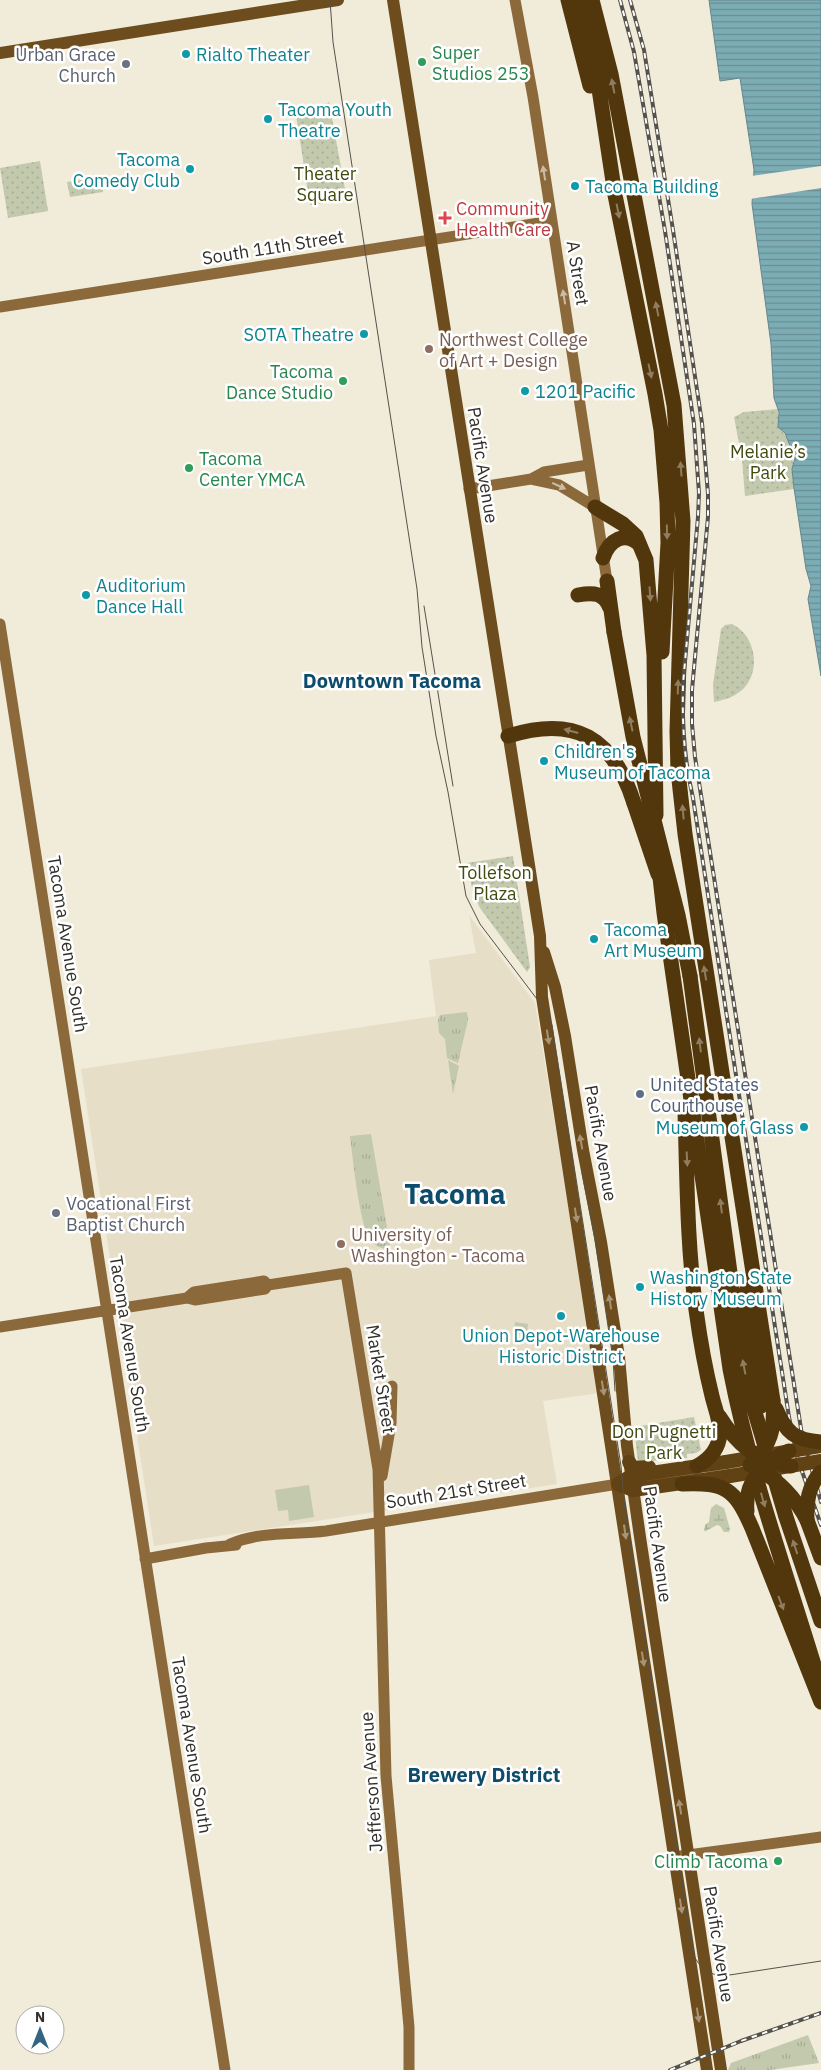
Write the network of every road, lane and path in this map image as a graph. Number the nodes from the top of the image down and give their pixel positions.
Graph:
1 (331, 0) edge
2 (394, 0) edge
3 (515, 0) edge
4 (568, 0) edge
5 (580, 0) edge
6 (592, 0) edge
7 (0, 53) edge
8 (613, 180) junction
9 (552, 221) junction
10 (431, 240) junction
11 (0, 307) edge
12 (588, 465) junction
13 (531, 479) junction
14 (469, 489) junction
15 (595, 507) junction
16 (642, 546) junction
17 (603, 558) junction
18 (607, 581) joint
19 (578, 595) dead end
20 (610, 608) junction
21 (0, 624) edge
22 (508, 736) junction
23 (655, 771) junction
24 (540, 936) junction
25 (690, 976) junction
26 (680, 1023) junction
27 (718, 1056) junction
28 (107, 1310) junction
29 (0, 1326) edge
30 (392, 1386) dead end
31 (773, 1401) junction
32 (719, 1416) junction
33 (821, 1442) edge
34 (821, 1446) edge
35 (790, 1458) junction
36 (821, 1461) edge
37 (760, 1463) junction
38 (692, 1467) junction
39 (728, 1469) junction
40 (821, 1472) edge
41 (631, 1476) junction
42 (776, 1481) junction
43 (618, 1484) junction
44 (682, 1484) junction
45 (380, 1490) junction
46 (746, 1511) junction
47 (807, 1520) junction
48 (379, 1523) junction
49 (821, 1558) edge
50 (145, 1559) junction
51 (821, 1621) edge
52 (798, 1632) junction
53 (821, 1688) edge
54 (821, 1702) edge
55 (821, 1837) edge
56 (688, 1855) junction
57 (673, 1857) junction
58 (225, 2070) edge
59 (409, 2070) edge
60 (707, 2070) edge
61 (721, 2070) edge

1 - 7 main road
2 - 10 main road, Pacific Avenue
9 -> 3 main road, A Street
4 - 8 highway
5 - 8 highway
27 -> 6 highway
8 -> 23 highway
9 - 10 main road, South 11th Street
12 -> 9 main road, A Street
10 - 11 main road, South 11th Street
10 - 14 main road, Pacific Avenue
12 - 13 main road
12 - 15 main road, A Street
13 - 14 main road
13 -> 15 main road
14 - 22 main road, Pacific Avenue
15 - 16 highway
15 - 17 main road, A Street
16 - 17 highway
16 -> 23 highway
17 - 18 main road, A Street
18 - 20 highway
19 - 20 highway
25 -> 20 highway, bridge
21 - 28 main road, Tacoma Avenue South
22 - 24 main road, Pacific Avenue
25 -> 22 highway, bridge
23 - 26 highway
41 -> 24 main road, Pacific Avenue
24 -> 43 main road, Pacific Avenue
42 -> 25 highway
26 -> 32 highway
26 -> 52 highway
27 - 31 highway
27 - 42 highway
28 - 29 main road
28 - 45 main road, Market Street
28 - 50 main road, Tacoma Avenue South
30 - 45 main road
31 - 33 highway, bridge
31 - 37 highway, bridge
32 - 37 highway, bridge
32 - 38 highway
34 - 35 highway, bridge
35 - 36 highway, bridge
35 - 37 highway, bridge
37 - 39 highway, bridge
37 - 46 highway, bridge
37 - 47 highway, bridge
38 - 39 highway
38 - 41 highway
39 - 44 highway
40 - 47 highway, bridge
41 - 43 highway
41 - 44 highway
56 -> 41 main road, Pacific Avenue
51 -> 42 highway
43 - 48 main road, South 21st Street
43 -> 57 main road, Pacific Avenue
44 - 46 highway
45 - 48 main road, Jefferson Avenue
46 -> 52 highway
47 - 49 highway
48 - 50 main road, South 21st Street
48 - 59 main road, Jefferson Avenue
50 - 58 main road, Tacoma Avenue South
52 - 53 highway
52 - 54 highway
55 - 56 main road
56 - 57 main road
56 - 61 main road, Pacific Avenue
57 -> 60 main road, Pacific Avenue

